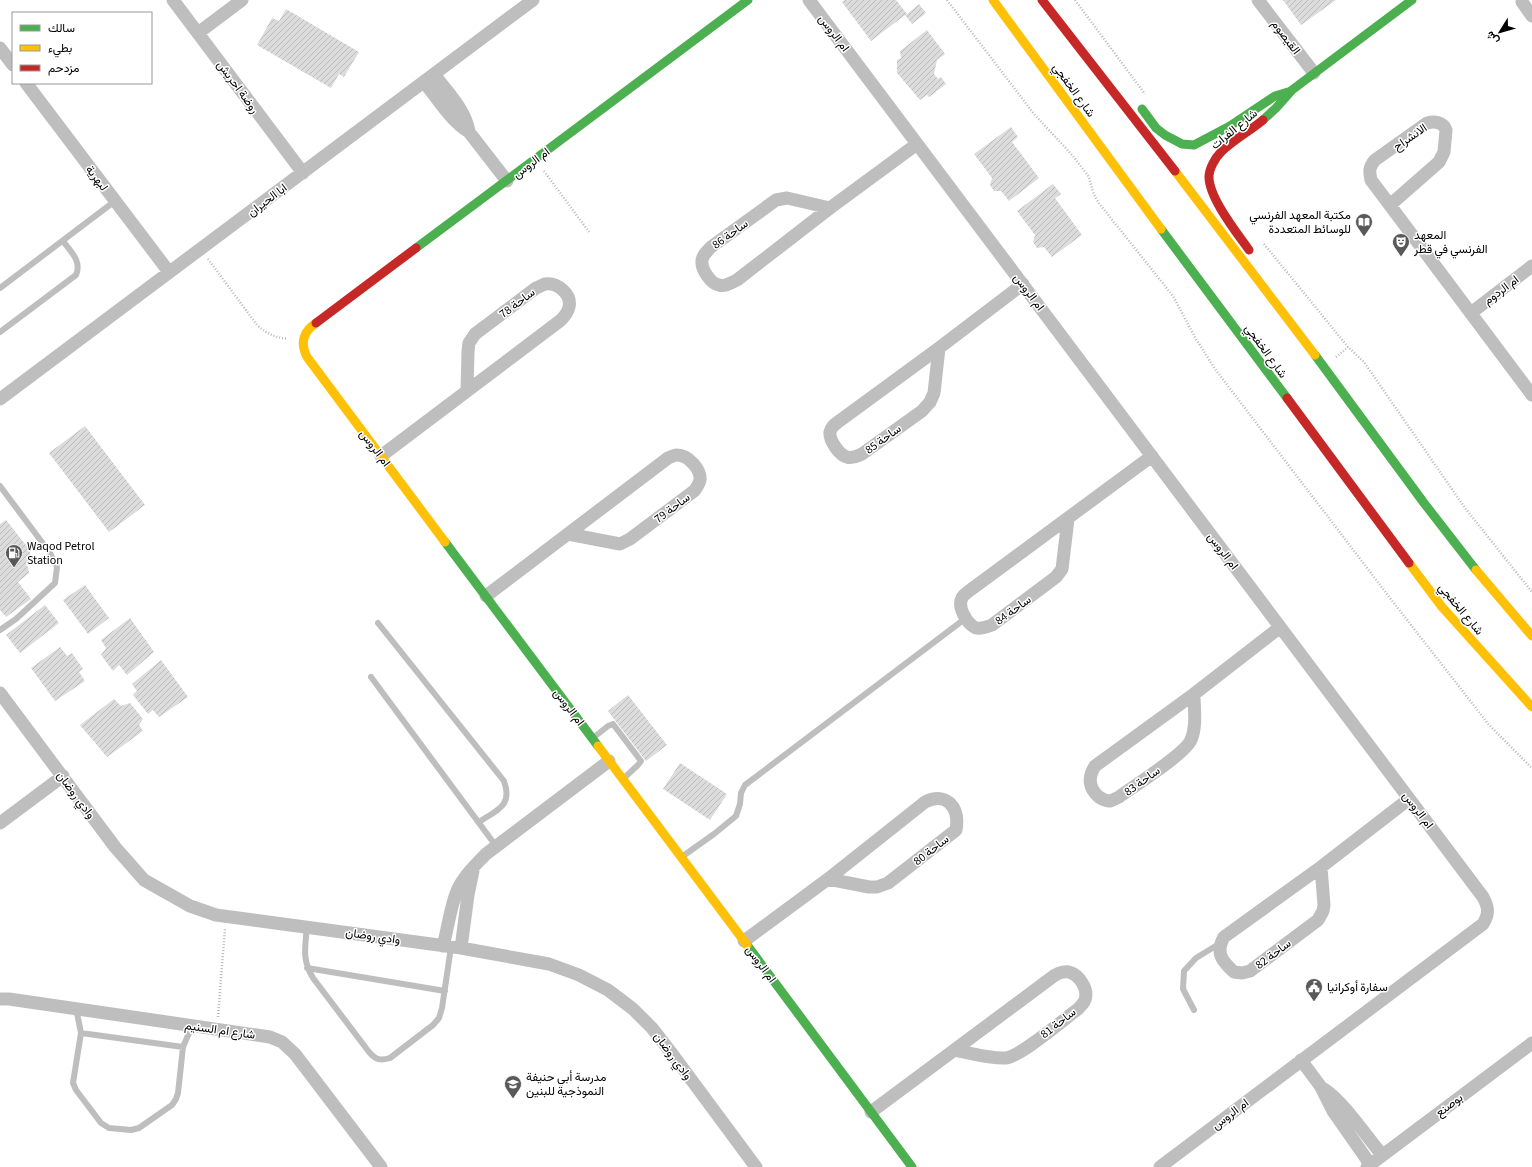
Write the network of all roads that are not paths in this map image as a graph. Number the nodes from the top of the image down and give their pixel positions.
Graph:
1 (173, 0) edge
2 (242, 0) edge
3 (533, 0) edge
4 (748, 0) edge
5 (809, 0) edge
6 (993, 0) edge
7 (1042, 0) edge
8 (1258, 0) edge
9 (1412, 0) edge
10 (1522, 2) dead end
11 (1532, 16) edge
12 (198, 33) junction
13 (0, 48) edge
14 (12, 64) edge
15 (1314, 73) junction
16 (429, 78) junction
17 (27, 84) edge
18 (1292, 90) junction
19 (1116, 93) junction
20 (917, 144) junction
21 (302, 173) junction
22 (507, 181) junction
23 (115, 201) junction
24 (1390, 205) junction
25 (830, 208) junction
26 (63, 241) junction
27 (1532, 266) edge
28 (169, 272) junction
29 (1023, 284) junction
30 (0, 288) edge
31 (1271, 297) junction
32 (1471, 313) junction
33 (0, 332) edge
34 (939, 348) junction
35 (467, 391) junction
36 (1532, 395) edge
37 (0, 399) edge
38 (381, 456) junction
39 (1152, 456) junction
40 (0, 486) edge
41 (1068, 519) junction
42 (568, 534) junction
43 (486, 596) junction
44 (966, 618) junction
45 (378, 623) dead end
46 (1, 627) edge
47 (1280, 628) junction
48 (1532, 636) edge
49 (371, 677) dead end
50 (0, 693) edge
51 (1194, 694) junction
52 (1532, 708) edge
53 (592, 738) junction
54 (609, 761) junction
55 (63, 776) junction
56 (622, 779) junction
57 (1409, 799) junction
58 (479, 822) junction
59 (0, 823) edge
60 (496, 846) junction
61 (681, 858) junction
62 (1321, 867) junction
63 (474, 868) junction
64 (828, 879) junction
65 (307, 927) junction
66 (744, 941) junction
67 (1220, 944) junction
68 (452, 947) junction
69 (307, 968) junction
70 (445, 991) junction
71 (0, 999) edge
72 (76, 1008) junction
73 (1194, 1010) dead end
74 (192, 1026) junction
75 (81, 1033) junction
76 (1532, 1043) edge
77 (183, 1047) junction
78 (954, 1050) junction
79 (1301, 1060) junction
80 (1321, 1087) junction
81 (871, 1112) junction
82 (1382, 1155) junction
83 (1368, 1166) edge
84 (380, 1167) edge
85 (756, 1167) edge
86 (912, 1167) edge
87 (1160, 1167) edge

1 - 12 street, روضة احريش
2 - 12 street
3 - 16 street, ابا الحيران
4 - 22 main road, ام الروس
5 - 20 street, ام الروس
6 - 52 main road, شارع الخفجي
7 - 19 main road
8 - 15 street, القيصوم
9 - 15 main road, شارع الفرات
10 - 11 street
12 - 21 street, روضة احريش
13 - 14 street
15 - 18 main road, شارع الفرات
16 - 21 street, ابا الحيران
16 - 22 street, ام الروس
17 - 23 street, لبهرية
18 - 19 main road, شارع الفرات
18 - 31 main road, شارع الفرات
19 - 31 main road
20 - 25 street, ساحة 86
20 - 29 street, ام الروس
21 - 28 street, ابا الحيران
22 - 38 main road, ام الروس
23 - 26 lane
23 - 28 street, لبهرية
24 - 24 street, الانشراح
24 - 32 street, الانشراح
25 - 25 street, ساحة 86
26 - 30 lane
26 - 33 lane
27 - 32 street, ام الردوم
28 - 37 street, ابا الحيران
29 - 34 street, ساحة 85
29 - 39 street, ام الروس
31 - 48 main road
32 - 36 street, الانشراح
34 - 34 street, ساحة 85
35 - 35 street, ساحة 78
35 - 38 street, ساحة 78
38 - 43 main road, ام الروس
39 - 41 street
39 - 47 street, ام الروس
40 - 46 lane
41 - 44 street
41 - 44 street, ساحة 84
42 - 42 street, ساحة 79
42 - 43 street, ساحة 79
43 - 53 main road, ام الروس
44 - 61 lane
45 - 58 lane
47 - 51 street, ساحة 83
47 - 57 street, ام الروس
49 - 58 lane
50 - 55 street, وادي روضان
51 - 51 street, ساحة 83
53 - 54 main road, ام الروس
53 - 56 lane
54 - 56 main road, ام الروس
54 - 60 street
55 - 59 street
55 - 65 street, وادي روضان
56 - 61 main road, ام الروس
57 - 62 street
57 - 79 street, ام الروس
58 - 60 lane
60 - 63 street
61 - 66 main road, ام الروس
62 - 67 street
62 - 67 street, ساحة 82
63 - 68 street
63 - 68 street
64 - 64 street, ساحة 80
64 - 66 street, ساحة 80
65 - 68 street, وادي روضان
65 - 69 lane
66 - 81 main road, ام الروس
67 - 73 lane
68 - 70 lane
68 - 85 street, وادي روضان
69 - 70 lane
69 - 70 lane
71 - 72 street, شارع ام السنيم
72 - 74 street, شارع ام السنيم
72 - 75 lane
74 - 77 lane
74 - 84 street, شارع ام السنيم
75 - 77 lane
75 - 77 lane
76 - 82 street, بوصنع
78 - 78 street, ساحة 81
78 - 81 street, ساحة 81
79 - 80 street
79 - 87 street, ام الروس
80 - 82 street
80 - 83 street
81 - 86 main road, ام الروس
82 - 83 street, بوصنع

